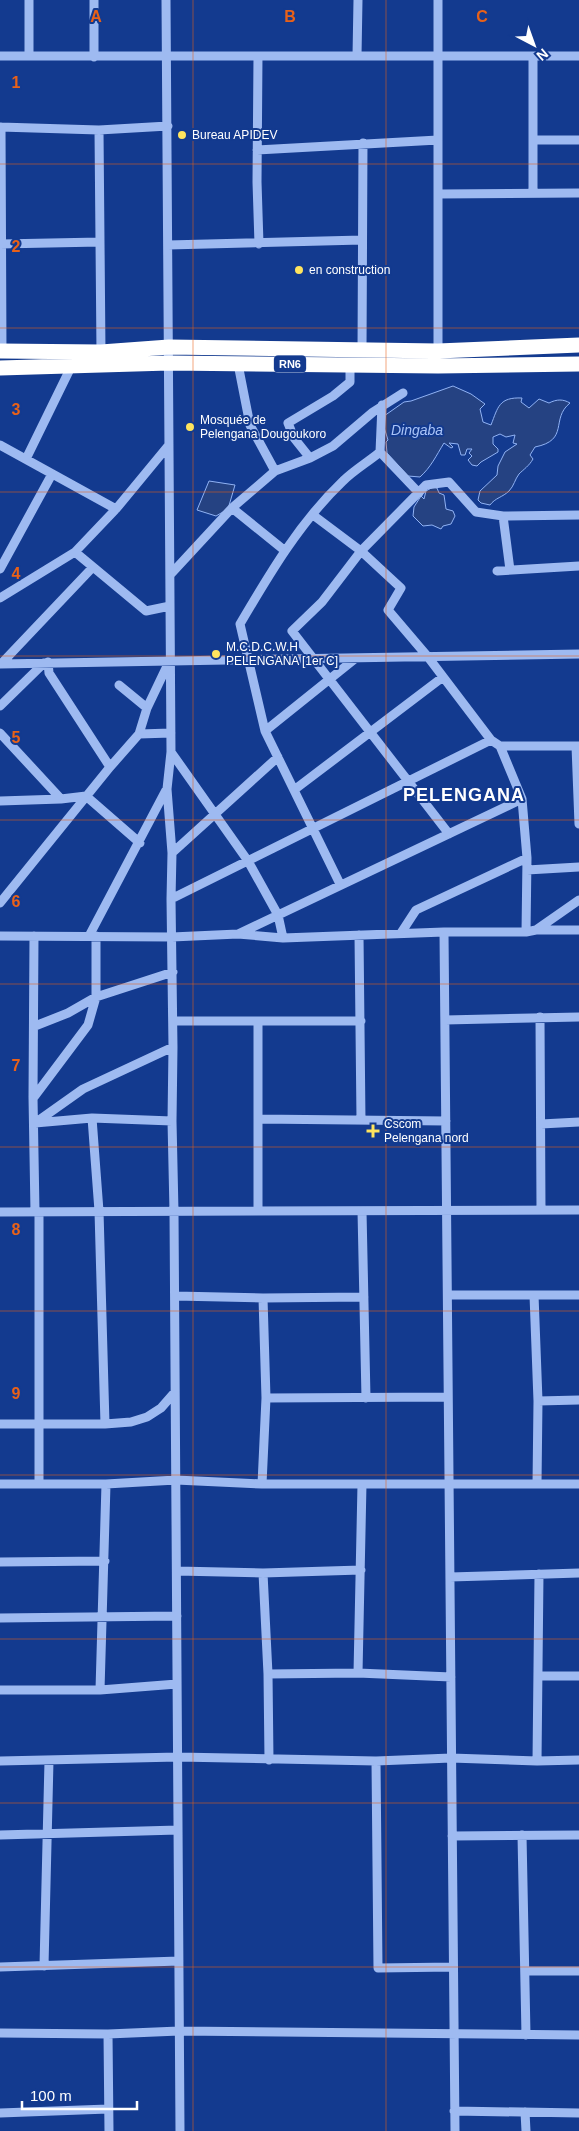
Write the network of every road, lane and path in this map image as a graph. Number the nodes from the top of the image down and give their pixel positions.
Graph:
1 (29, 0) edge
2 (94, 0) edge
3 (166, 0) edge
4 (358, 0) edge
5 (438, 0) edge
6 (0, 56) edge
7 (29, 56) junction
8 (167, 56) junction
9 (258, 56) junction
10 (357, 56) junction
11 (438, 56) junction
12 (533, 56) junction
13 (579, 56) edge
14 (94, 57) junction
15 (168, 126) junction
16 (0, 127) edge
17 (99, 130) junction
18 (438, 140) junction
19 (533, 140) junction
20 (579, 140) edge
21 (363, 143) junction
22 (257, 150) junction
23 (533, 193) junction
24 (579, 193) edge
25 (439, 194) junction
26 (362, 240) junction
27 (100, 242) junction
28 (1, 244) edge
29 (259, 244) junction
30 (168, 245) junction
31 (579, 345) edge
32 (169, 347) junction
33 (1, 351) edge
34 (362, 351) junction
35 (101, 352) junction
36 (438, 358) junction
37 (169, 364) junction
38 (238, 364) junction
39 (579, 364) edge
40 (350, 365) junction
41 (71, 367) junction
42 (0, 368) edge
43 (403, 393) dead end
44 (382, 405) junction
45 (0, 445) edge
46 (168, 446) junction
47 (380, 452) junction
48 (310, 458) junction
49 (26, 459) junction
50 (275, 471) junction
51 (52, 474) junction
52 (419, 493) junction
53 (232, 508) junction
54 (116, 509) junction
55 (313, 515) junction
56 (579, 515) edge
57 (503, 516) junction
58 (284, 550) junction
59 (361, 551) junction
60 (75, 552) junction
61 (579, 566) edge
62 (93, 568) junction
63 (0, 569) edge
64 (510, 570) junction
65 (497, 571) dead end
66 (170, 576) junction
67 (0, 598) edge
68 (170, 606) junction
69 (579, 654) edge
70 (428, 657) junction
71 (356, 658) junction
72 (312, 659) junction
73 (248, 660) junction
74 (169, 661) junction
75 (46, 662) junction
76 (1, 664) edge
77 (443, 677) junction
78 (330, 680) junction
79 (120, 685) dead end
80 (0, 706) edge
81 (147, 708) junction
82 (265, 731) junction
83 (0, 733) edge
84 (171, 733) junction
85 (371, 733) junction
86 (139, 734) junction
87 (491, 740) junction
88 (500, 746) junction
89 (578, 746) edge
90 (171, 752) junction
91 (278, 757) junction
92 (110, 767) junction
93 (578, 779) edge
94 (408, 781) junction
95 (167, 789) junction
96 (294, 790) junction
97 (86, 796) junction
98 (61, 799) junction
99 (522, 799) junction
100 (0, 800) edge
101 (216, 812) junction
102 (579, 824) edge
103 (313, 828) junction
104 (449, 834) junction
105 (140, 843) junction
106 (172, 853) junction
107 (527, 858) junction
108 (248, 861) junction
109 (579, 867) edge
110 (527, 870) junction
111 (340, 884) junction
112 (171, 899) junction
113 (579, 900) edge
114 (0, 903) edge
115 (278, 915) junction
116 (579, 930) edge
117 (531, 931) junction
118 (444, 932) junction
119 (401, 933) junction
120 (238, 934) junction
121 (359, 935) junction
122 (0, 936) edge
123 (34, 936) junction
124 (92, 936) junction
125 (172, 937) junction
126 (283, 938) junction
127 (173, 972) junction
128 (96, 997) junction
129 (540, 1017) junction
130 (579, 1017) edge
131 (445, 1020) junction
132 (173, 1021) junction
133 (258, 1021) junction
134 (360, 1021) junction
135 (34, 1026) junction
136 (173, 1047) junction
137 (33, 1097) junction
138 (92, 1118) junction
139 (258, 1119) junction
140 (361, 1120) junction
141 (172, 1121) junction
142 (446, 1121) junction
143 (579, 1122) edge
144 (35, 1123) junction
145 (541, 1124) junction
146 (447, 1210) junction
147 (541, 1210) junction
148 (579, 1210) edge
149 (99, 1211) junction
150 (258, 1211) junction
151 (362, 1211) junction
152 (0, 1212) edge
153 (37, 1212) junction
154 (174, 1212) junction
155 (448, 1295) junction
156 (534, 1295) junction
157 (579, 1295) edge
158 (175, 1296) junction
159 (364, 1297) junction
160 (263, 1298) junction
161 (175, 1392) junction
162 (448, 1397) junction
163 (266, 1398) junction
164 (366, 1398) junction
165 (579, 1400) edge
166 (538, 1401) junction
167 (0, 1424) edge
168 (38, 1424) junction
169 (106, 1424) junction
170 (176, 1480) junction
171 (0, 1484) edge
172 (39, 1484) junction
173 (106, 1484) junction
174 (262, 1484) junction
175 (362, 1484) junction
176 (449, 1484) junction
177 (537, 1484) junction
178 (579, 1484) edge
179 (105, 1561) junction
180 (0, 1562) edge
181 (176, 1570) junction
182 (360, 1570) junction
183 (263, 1573) junction
184 (579, 1573) edge
185 (539, 1574) junction
186 (450, 1578) junction
187 (177, 1616) junction
188 (0, 1618) edge
189 (103, 1618) junction
190 (358, 1673) junction
191 (268, 1674) junction
192 (451, 1676) junction
193 (538, 1676) junction
194 (579, 1676) edge
195 (177, 1684) junction
196 (0, 1690) edge
197 (100, 1690) junction
198 (178, 1757) junction
199 (452, 1758) junction
200 (269, 1760) junction
201 (579, 1760) edge
202 (0, 1761) edge
203 (49, 1761) junction
204 (376, 1761) junction
205 (537, 1761) junction
206 (178, 1830) junction
207 (0, 1835) edge
208 (46, 1835) junction
209 (522, 1835) junction
210 (579, 1835) edge
211 (452, 1836) junction
212 (179, 1961) junction
213 (44, 1966) junction
214 (0, 1967) edge
215 (453, 1967) junction
216 (525, 1971) junction
217 (579, 1971) edge
218 (180, 2031) junction
219 (0, 2033) edge
220 (108, 2034) junction
221 (454, 2034) junction
222 (526, 2035) junction
223 (579, 2035) edge
224 (108, 2109) junction
225 (454, 2111) junction
226 (525, 2112) junction
227 (0, 2113) edge
228 (579, 2113) edge
229 (109, 2131) edge
230 (180, 2131) edge
231 (454, 2131) edge
232 (526, 2131) edge

1 - 7 street
2 - 14 street
3 - 8 street
4 - 10 street
5 - 11 street
6 - 7 street
7 - 14 street
8 - 9 street
8 - 14 street
8 - 15 street
9 - 10 street
9 - 22 street
10 - 11 street
11 - 12 street
11 - 18 street
12 - 13 street
12 - 19 street
15 - 17 street
15 - 30 street
16 - 17 street
16 - 28 street
17 - 27 street
18 - 21 street
18 - 25 street
19 - 20 street
19 - 23 street
21 - 22 street
21 - 26 street
22 - 29 street
23 - 24 street
23 - 25 street
25 - 36 street
26 - 29 street
26 - 34 street
27 - 28 street
27 - 35 street
28 - 33 street
29 - 30 street
30 - 32 street
31 - 36 highway, RN6
32 - 34 highway, RN6
32 - 35 highway, RN6
32 - 37 street
33 - 35 highway, RN6
34 - 36 highway, RN6
36 - 39 highway, RN6
36 - 40 highway, RN6
37 - 38 highway, RN6
37 - 41 highway, RN6
37 - 46 street
38 - 40 highway, RN6
38 - 50 street
40 - 48 street
41 - 42 highway, RN6
41 - 49 street
43 - 44 street
44 - 47 street
44 - 48 street
45 - 49 street
46 - 54 street
46 - 66 street
47 - 52 street
47 - 55 street
48 - 50 street
49 - 51 street
50 - 53 street
51 - 54 street
51 - 63 street
52 - 57 street
52 - 59 street
53 - 58 street
53 - 66 street
54 - 60 street
55 - 58 street
55 - 59 street
56 - 57 street
57 - 64 street
58 - 73 street
59 - 70 street
59 - 72 street
60 - 62 street
60 - 67 street
61 - 64 street
62 - 68 street
62 - 76 street
64 - 65 street
66 - 68 street
68 - 74 street
69 - 70 street
70 - 71 street
70 - 77 street
71 - 72 street
71 - 78 street
72 - 73 street
72 - 78 street
73 - 74 street
73 - 82 street
74 - 75 street
74 - 81 street
74 - 84 street
75 - 76 street
75 - 80 street
75 - 92 street
77 - 85 street
77 - 87 street
78 - 82 street
78 - 85 street
79 - 81 street
81 - 86 street
82 - 91 street
83 - 98 street
84 - 86 street
84 - 90 street
85 - 94 street
85 - 96 street
86 - 92 street
87 - 88 street
87 - 94 street
88 - 89 street
88 - 99 street
89 - 93 street
90 - 95 street
90 - 101 street
91 - 96 street
91 - 101 street
92 - 97 street
93 - 102 street
94 - 103 street
94 - 104 street
95 - 105 street
95 - 106 street
96 - 103 street
97 - 98 street
97 - 105 street
97 - 114 street
98 - 100 street
99 - 104 street
99 - 107 street
101 - 106 street
101 - 108 street
103 - 108 street
103 - 111 street
104 - 111 street
105 - 124 street
106 - 112 street
107 - 110 street
107 - 119 street
108 - 112 street
108 - 115 street
109 - 110 street
110 - 117 street
111 - 115 street
112 - 125 street
113 - 117 street
115 - 120 street
115 - 126 street
116 - 117 street
117 - 118 street
118 - 119 street
118 - 131 street
119 - 121 street
120 - 125 street
120 - 126 street
121 - 126 street
121 - 134 street
122 - 123 street
123 - 124 street
123 - 135 street
124 - 125 street
124 - 128 street
125 - 127 street
127 - 128 street
127 - 132 street
128 - 135 street
128 - 137 street
129 - 130 street
129 - 131 street
129 - 145 street
131 - 142 street
132 - 133 street
132 - 136 street
133 - 134 street
133 - 139 street
134 - 140 street
135 - 137 street
136 - 141 street
136 - 144 street
137 - 144 street
138 - 141 street
138 - 144 street
138 - 149 street
139 - 140 street
139 - 150 street
140 - 142 street
141 - 154 street
142 - 146 street
143 - 145 street
144 - 153 street
145 - 147 street
146 - 147 street
146 - 151 street
146 - 155 street
147 - 148 street
149 - 153 street
149 - 154 street
149 - 169 street
150 - 151 street
150 - 154 street
151 - 159 street
152 - 153 street
153 - 168 street
154 - 158 street
155 - 156 street
155 - 162 street
156 - 157 street
156 - 166 street
158 - 160 street
158 - 161 street
159 - 160 street
159 - 164 street
160 - 163 street
161 - 169 street
161 - 170 street
162 - 164 street
162 - 176 street
163 - 164 street
163 - 174 street
165 - 166 street
166 - 177 street
167 - 168 street
168 - 169 street
168 - 172 street
170 - 173 street
170 - 174 street
170 - 181 street
171 - 172 street
172 - 173 street
173 - 179 street
174 - 175 street
175 - 176 street
175 - 182 street
176 - 177 street
176 - 186 street
177 - 178 street
179 - 180 street
179 - 189 street
181 - 183 street
181 - 187 street
182 - 183 street
182 - 190 street
183 - 191 street
184 - 185 street
185 - 186 street
185 - 193 street
186 - 192 street
187 - 189 street
187 - 195 street
188 - 189 street
189 - 197 street
190 - 191 street
190 - 192 street
191 - 200 street
192 - 199 street
193 - 194 street
193 - 205 street
195 - 197 street
195 - 198 street
196 - 197 street
198 - 200 street
198 - 203 street
198 - 206 street
199 - 204 street
199 - 205 street
199 - 211 street
200 - 204 street
201 - 205 street
202 - 203 street
203 - 208 street
204 - 215 street
206 - 208 street
206 - 212 street
207 - 208 street
208 - 213 street
209 - 210 street
209 - 211 street
209 - 216 street
211 - 215 street
212 - 213 street
212 - 218 street
213 - 214 street
215 - 221 street
216 - 217 street
216 - 222 street
218 - 220 street
218 - 221 street
218 - 230 street
219 - 220 street
220 - 224 street
221 - 222 street
221 - 225 street
222 - 223 street
224 - 227 street
224 - 229 street
225 - 226 street
225 - 231 street
226 - 228 street
226 - 232 street

